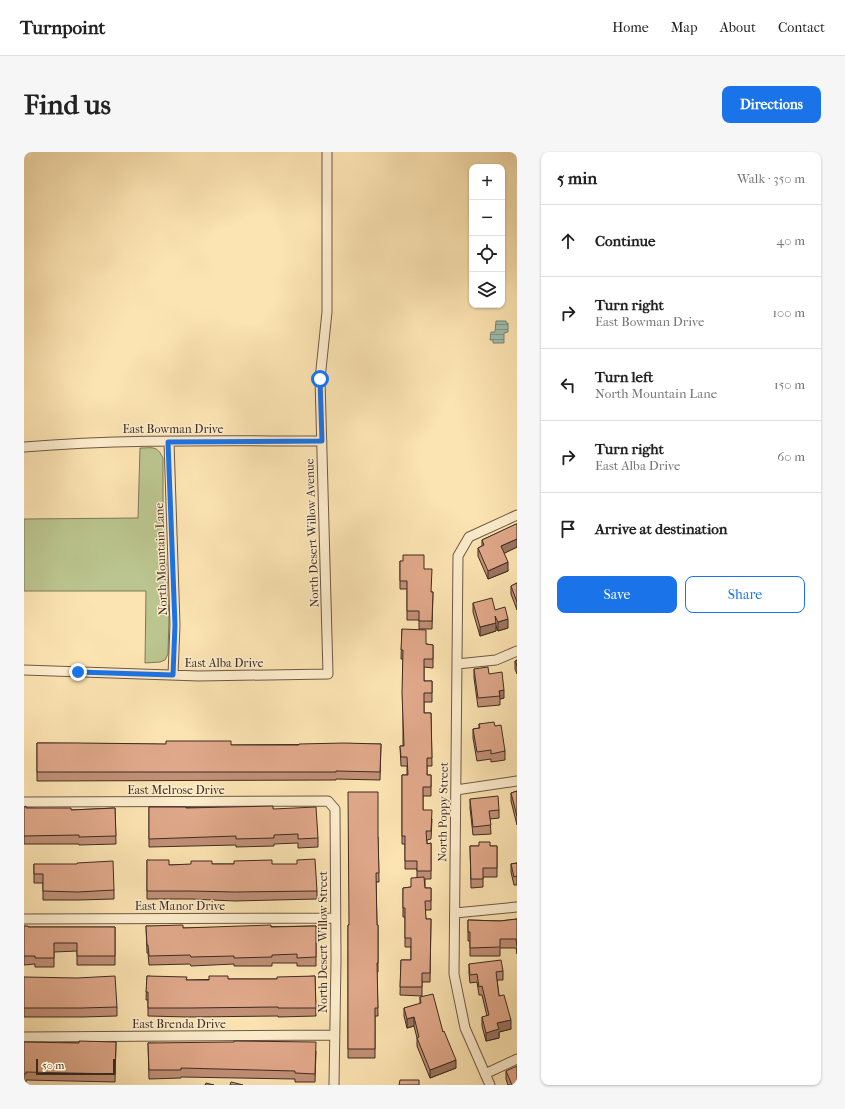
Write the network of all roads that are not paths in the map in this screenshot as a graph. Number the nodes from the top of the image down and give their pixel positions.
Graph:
1 (327, 152) edge
2 (322, 441) junction
3 (168, 442) junction
4 (24, 447) edge
5 (517, 515) edge
6 (517, 650) edge
7 (457, 664) junction
8 (24, 670) edge
9 (328, 674) joint
10 (173, 675) junction
11 (517, 781) edge
12 (456, 790) junction
13 (24, 802) edge
14 (328, 802) joint
15 (517, 908) edge
16 (454, 913) junction
17 (336, 918) junction
18 (24, 919) edge
19 (335, 1035) junction
20 (24, 1037) edge
21 (517, 1059) edge
22 (485, 1074) junction
23 (334, 1085) edge
24 (490, 1085) edge

1 - 2 street, North Desert Willow Avenue
2 - 3 street, East Bowman Drive
2 - 9 street, North Desert Willow Avenue
3 - 4 street, East Bowman Drive
3 - 10 street, North Mountain Lane
5 - 7 street, North Poppy Street
6 - 7 street
7 - 12 street, North Poppy Street
8 - 10 street, East Alba Drive
9 - 10 street, East Alba Drive
11 - 12 street
12 - 16 street, North Poppy Street
13 - 14 street, East Melrose Drive
14 - 17 street, North Desert Willow Street
15 - 16 street
16 - 22 street, North Poppy Street
17 - 18 street, East Manor Drive
17 - 19 street, North Desert Willow Street
19 - 20 street, East Brenda Drive
19 - 23 street, North Desert Willow Street
21 - 22 street
22 - 24 street, North Poppy Street

